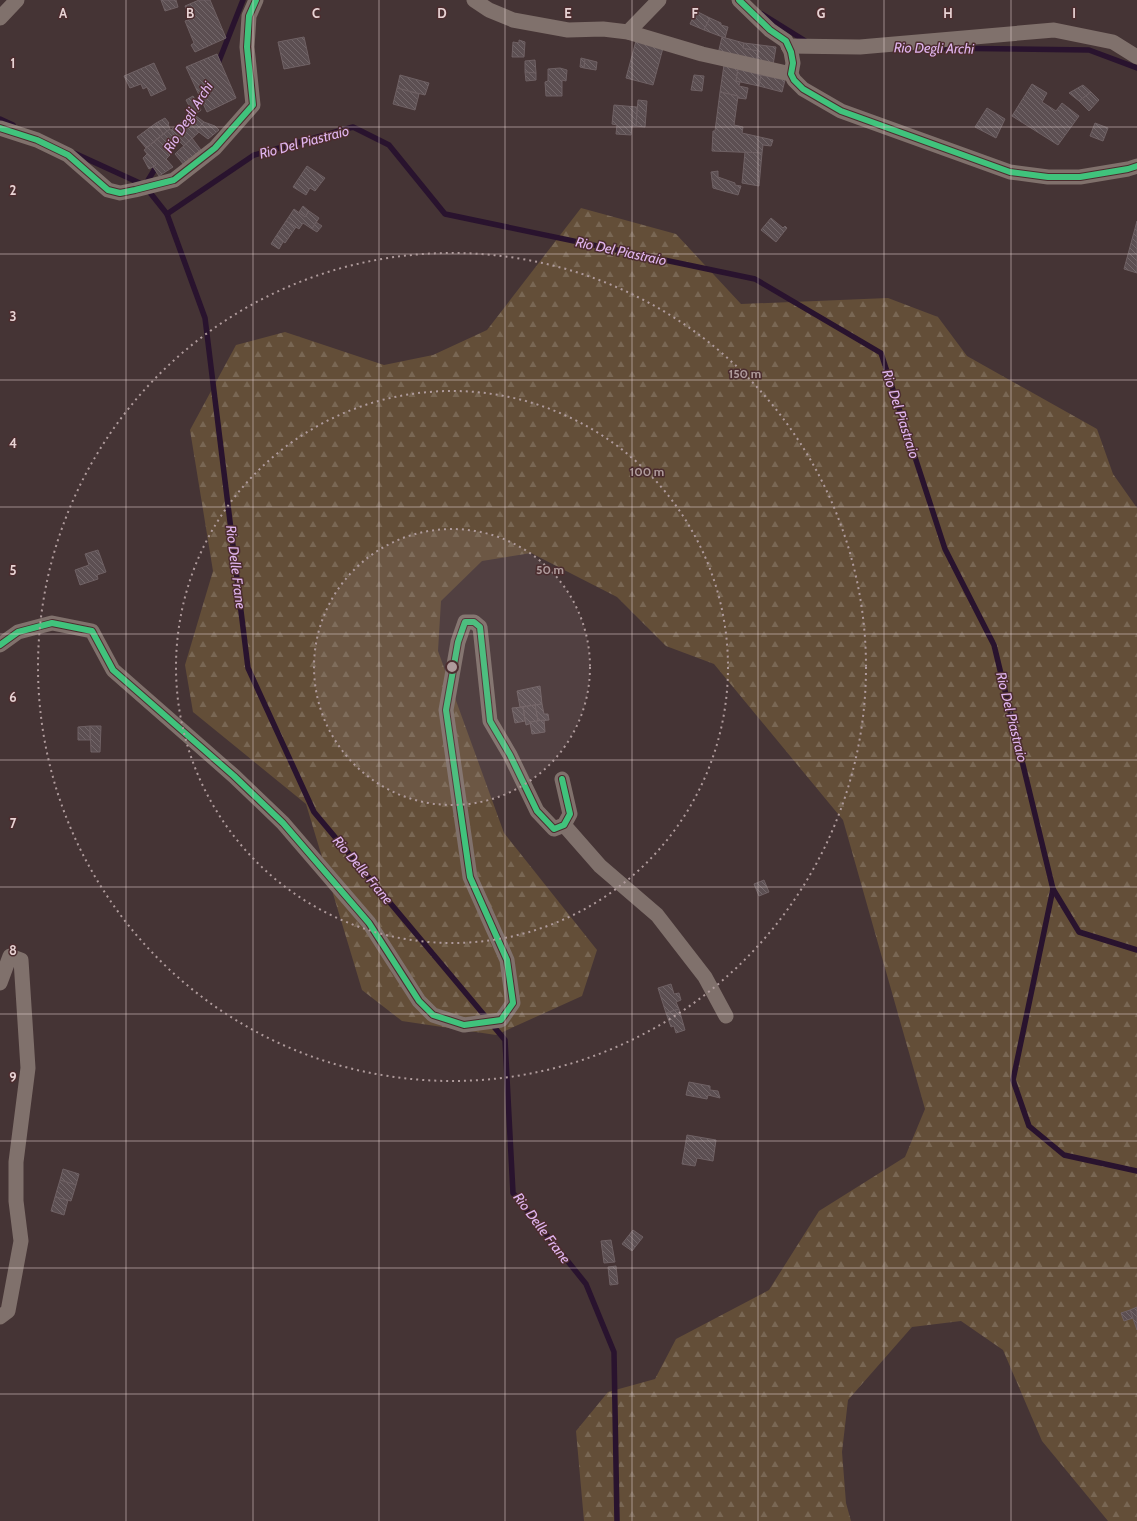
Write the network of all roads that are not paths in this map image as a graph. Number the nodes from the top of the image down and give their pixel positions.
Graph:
1 (17, 0) edge
2 (256, 0) edge
3 (474, 0) edge
4 (659, 0) edge
5 (739, 0) edge
6 (0, 18) edge
7 (628, 32) junction
8 (788, 46) junction
9 (1137, 57) edge
10 (791, 74) junction
11 (0, 128) edge
12 (1137, 166) edge
13 (0, 645) edge
14 (562, 779) dead end
15 (564, 825) junction
16 (0, 983) edge
17 (726, 1016) dead end
18 (0, 1317) edge

1 - 6 street
2 - 11 street
3 - 7 street
4 - 7 street
5 - 8 street
7 - 10 street
8 - 9 street
8 - 10 street
10 - 12 street
13 - 15 street
14 - 15 street
15 - 17 street
16 - 18 street

